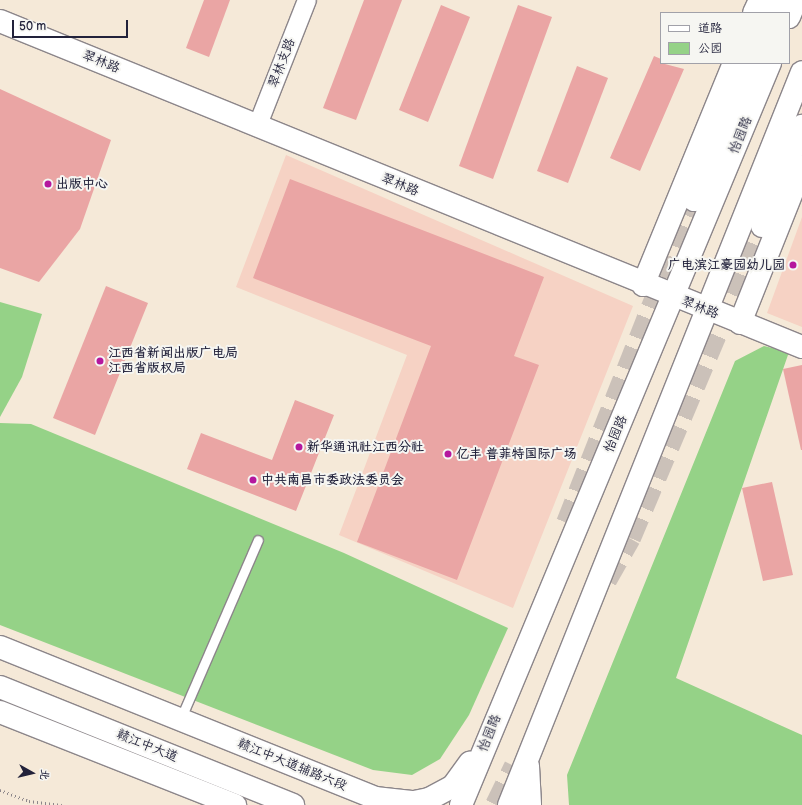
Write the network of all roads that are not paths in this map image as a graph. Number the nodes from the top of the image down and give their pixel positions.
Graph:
1 (307, 0) edge
2 (760, 0) edge
3 (777, 0) edge
4 (796, 0) edge
5 (754, 12) edge
6 (772, 12) edge
7 (790, 15) edge
8 (0, 21) edge
9 (734, 64) edge
10 (751, 64) edge
11 (770, 64) edge
12 (802, 72) edge
13 (802, 126) edge
14 (257, 127) junction
15 (802, 167) edge
16 (694, 200) tunnel mouth
17 (762, 226) tunnel mouth
18 (643, 285) junction
19 (675, 298) junction
20 (706, 310) junction
21 (740, 323) junction
22 (802, 347) edge
23 (258, 540) dead end
24 (0, 647) edge
25 (519, 659) junction
26 (0, 687) edge
27 (0, 712) edge
28 (180, 720) junction
29 (528, 758) junction
30 (235, 805) edge
31 (293, 805) edge
32 (461, 805) edge
33 (509, 805) edge
34 (530, 805) edge

1 - 14 street, 翠林支路
2 - 5 main road
3 - 6 main road
4 - 7 main road
8 - 14 main road, 翠林路
9 - 18 main road
10 - 16 main road
11 - 19 main road, 怡园路
12 - 20 main road
13 - 17 main road
14 - 18 main road, 翠林路
15 - 21 main road
18 - 19 main road, 翠林路
19 - 20 main road, 翠林路
19 - 25 main road, 怡园路
20 - 21 main road, 翠林路
20 - 29 main road
21 - 22 main road, 翠林路
23 - 28 lane
24 - 28 main road, 赣江中大道辅路六段
25 - 28 main road, 赣江中大道辅路六段
25 - 32 main road, 怡园路
26 - 31 main road, 赣江中大道
27 - 30 main road, 赣江中大道
29 - 33 main road
29 - 34 main road

